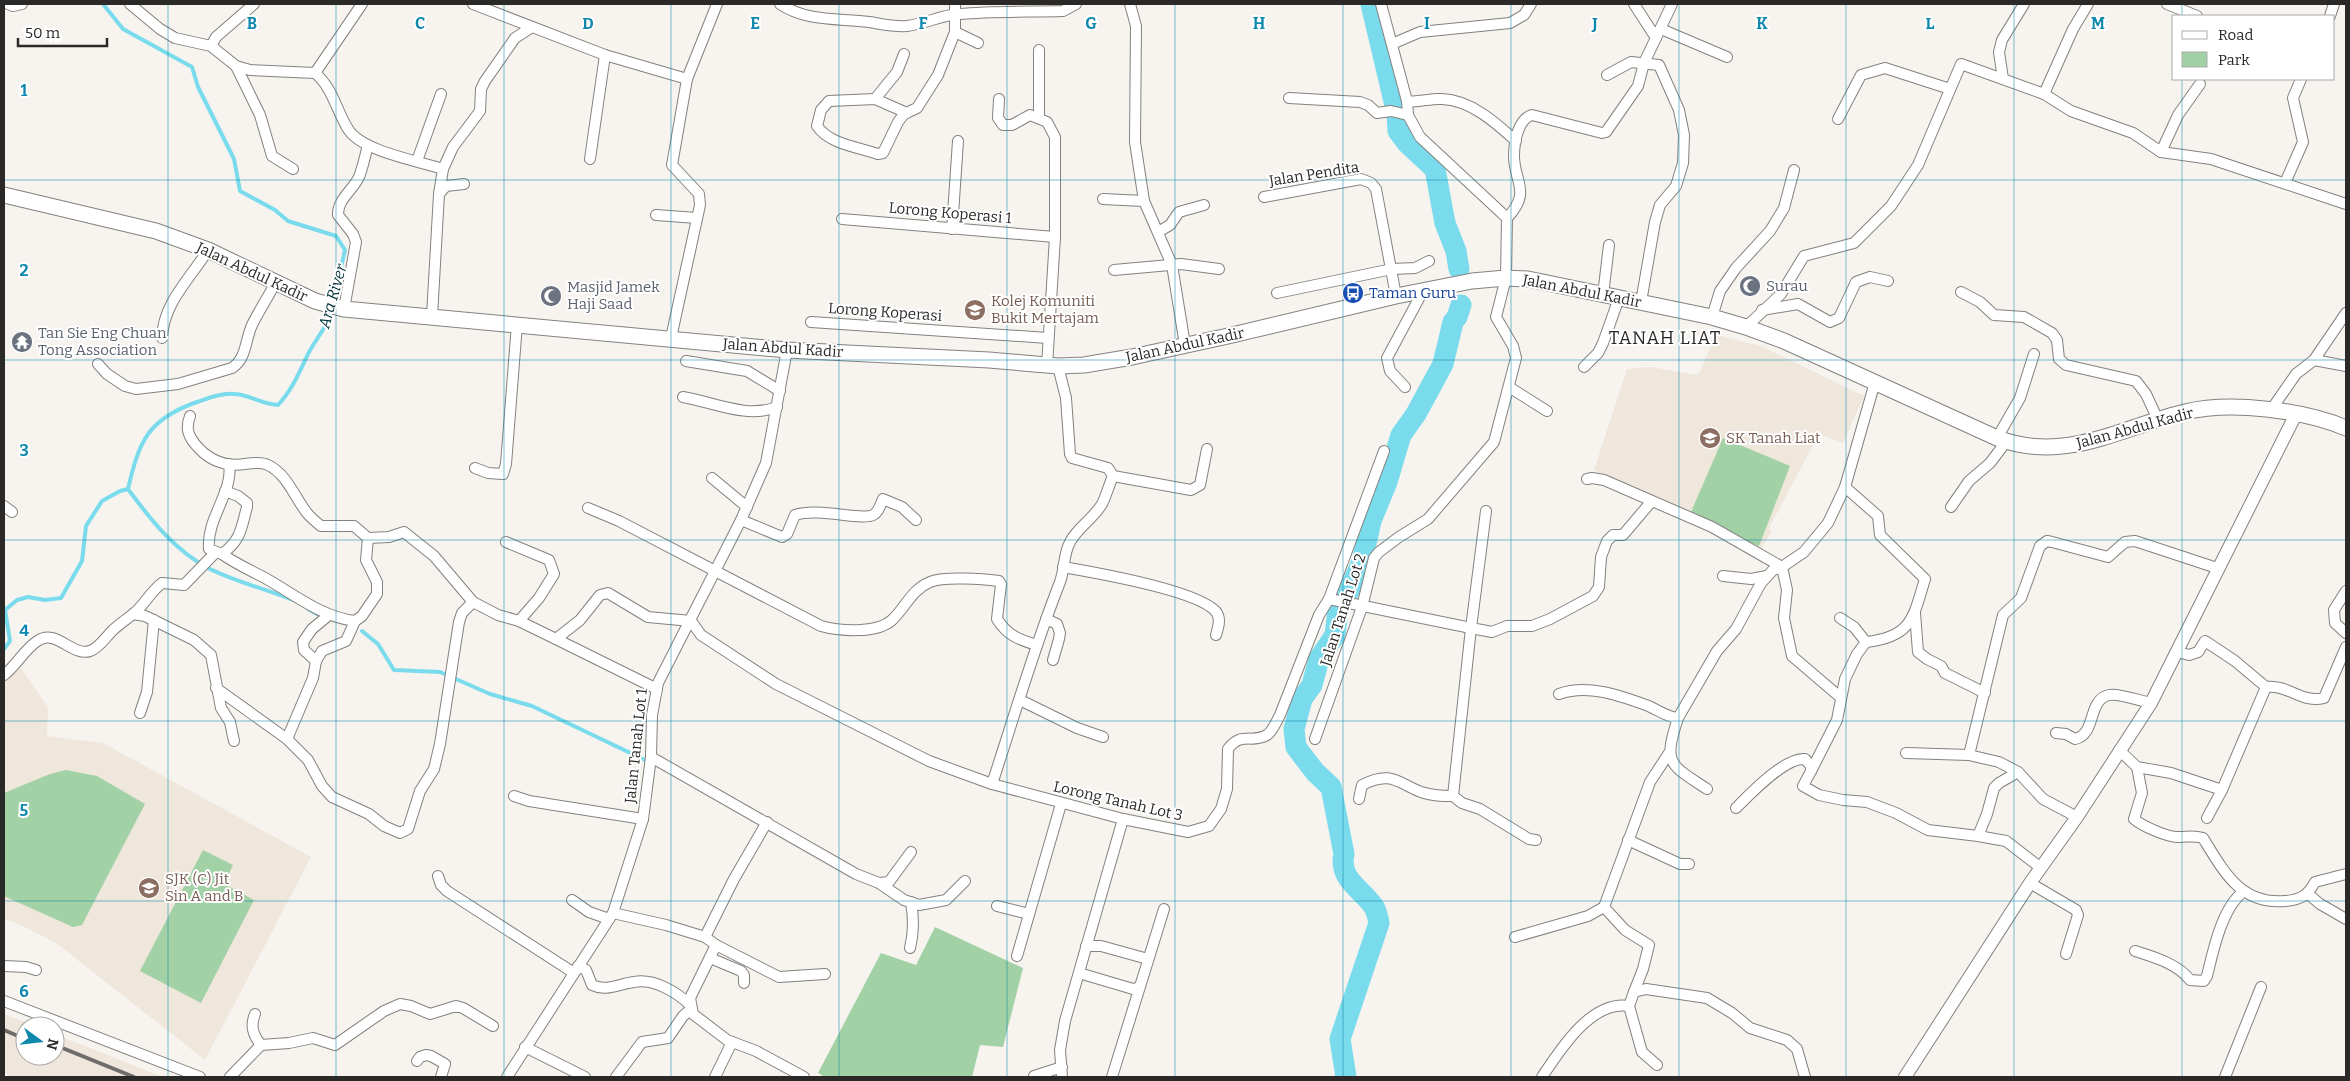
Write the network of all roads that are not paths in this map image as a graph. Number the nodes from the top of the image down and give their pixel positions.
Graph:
1 (8, 4) edge
2 (22, 4) edge
3 (130, 4) edge
4 (254, 4) edge
5 (362, 4) edge
6 (474, 4) edge
7 (717, 4) edge
8 (780, 4) edge
9 (1076, 4) edge
10 (1130, 4) edge
11 (1381, 4) edge
12 (1531, 4) edge
13 (1634, 4) edge
14 (1672, 4) edge
15 (2024, 4) edge
16 (2088, 4) edge
17 (2167, 4) edge
18 (955, 9) edge
19 (2194, 15) edge
20 (532, 27) junction
21 (955, 32) junction
22 (1659, 34) junction
23 (978, 43) dead end
24 (1392, 44) junction
25 (211, 46) junction
26 (1039, 50) dead end
27 (904, 54) dead end
28 (605, 55) junction
29 (1727, 56) dead end
30 (1644, 63) junction
31 (236, 66) junction
32 (315, 73) junction
33 (1607, 75) dead end
34 (687, 79) junction
35 (2003, 79) junction
36 (2301, 80) edge
37 (2200, 84) dead end
38 (1950, 89) junction
39 (441, 94) dead end
40 (2044, 94) junction
41 (1289, 98) dead end
42 (875, 99) junction
43 (1000, 99) dead end
44 (1407, 101) junction
45 (907, 113) junction
46 (1405, 115) junction
47 (1039, 118) junction
48 (1838, 120) dead end
49 (958, 141) dead end
50 (1516, 141) junction
51 (368, 145) junction
52 (2161, 152) junction
53 (590, 159) dead end
54 (417, 161) junction
55 (443, 168) junction
56 (293, 169) dead end
57 (1794, 170) dead end
58 (2285, 183) junction
59 (464, 184) dead end
60 (439, 194) junction
61 (4, 195) edge
62 (1264, 197) dead end
63 (1103, 199) dead end
64 (1144, 201) junction
65 (2346, 204) edge
66 (1204, 205) dead end
67 (656, 215) dead end
68 (697, 218) junction
69 (1506, 218) junction
70 (842, 219) dead end
71 (952, 229) junction
72 (1158, 232) junction
73 (1055, 237) junction
74 (1608, 245) dead end
75 (208, 250) junction
76 (1429, 261) dead end
77 (1172, 265) junction
78 (1219, 269) dead end
79 (1392, 269) junction
80 (1114, 270) dead end
81 (1506, 278) junction
82 (276, 282) junction
83 (1888, 282) dead end
84 (1422, 291) junction
85 (1961, 292) dead end
86 (1277, 293) dead end
87 (1603, 295) junction
88 (1396, 296) junction
89 (1618, 298) junction
90 (1641, 302) junction
91 (342, 308) junction
92 (1761, 310) junction
93 (2346, 313) edge
94 (432, 316) junction
95 (1712, 317) junction
96 (810, 322) dead end
97 (517, 324) junction
98 (1746, 327) junction
99 (162, 338) dead end
100 (671, 338) junction
101 (1048, 338) junction
102 (1185, 345) junction
103 (787, 350) junction
104 (2034, 354) dead end
105 (2314, 360) junction
106 (686, 361) dead end
107 (98, 364) dead end
108 (1052, 366) junction
109 (2346, 366) edge
110 (1584, 367) dead end
111 (1874, 382) junction
112 (1405, 386) dead end
113 (1509, 387) junction
114 (780, 391) junction
115 (683, 397) dead end
116 (776, 407) junction
117 (2271, 410) junction
118 (1547, 411) dead end
119 (2296, 414) junction
120 (190, 416) dead end
121 (2158, 420) junction
122 (2346, 428) edge
123 (2002, 440) junction
124 (1207, 449) dead end
125 (1384, 451) dead end
126 (229, 464) junction
127 (475, 468) dead end
128 (1113, 476) junction
129 (712, 478) dead end
130 (1587, 479) dead end
131 (1845, 487) junction
132 (225, 492) junction
133 (1651, 502) junction
134 (1951, 507) dead end
135 (588, 508) dead end
136 (747, 508) junction
137 (1486, 511) dead end
138 (741, 520) junction
139 (916, 520) dead end
140 (368, 538) junction
141 (506, 542) dead end
142 (215, 555) junction
143 (1063, 567) junction
144 (1782, 567) junction
145 (2217, 568) junction
146 (715, 570) junction
147 (1723, 576) dead end
148 (1767, 576) junction
149 (2346, 591) edge
150 (1334, 600) junction
151 (473, 602) junction
152 (1357, 606) junction
153 (1915, 612) junction
154 (134, 614) junction
155 (329, 615) junction
156 (1046, 618) junction
157 (1840, 618) dead end
158 (154, 620) junction
159 (355, 620) junction
160 (519, 621) junction
161 (691, 621) junction
162 (1471, 628) junction
163 (2346, 633) edge
164 (1216, 635) dead end
165 (556, 639) junction
166 (1866, 642) junction
167 (1038, 645) junction
168 (2346, 647) edge
169 (2178, 652) junction
170 (1053, 660) dead end
171 (316, 662) junction
172 (4, 675) edge
173 (2266, 687) junction
174 (216, 688) junction
175 (657, 690) junction
176 (1985, 693) junction
177 (1559, 694) dead end
178 (1840, 697) junction
179 (1020, 700) junction
180 (2151, 703) junction
181 (140, 713) dead end
182 (1678, 718) junction
183 (2056, 733) dead end
184 (1103, 736) dead end
185 (287, 738) junction
186 (1315, 739) dead end
187 (234, 741) dead end
188 (2119, 750) junction
189 (1669, 753) junction
190 (1906, 753) dead end
191 (1969, 755) junction
192 (651, 757) junction
193 (2137, 767) junction
194 (1811, 771) junction
195 (2018, 772) junction
196 (992, 784) junction
197 (1708, 789) dead end
198 (2222, 790) junction
199 (514, 796) dead end
200 (1453, 796) junction
201 (1359, 799) dead end
202 (1061, 804) junction
203 (1736, 808) dead end
204 (2077, 817) junction
205 (2207, 818) dead end
206 (643, 819) junction
207 (1123, 820) junction
208 (767, 822) junction
209 (1978, 836) junction
210 (1536, 840) dead end
211 (1628, 840) junction
212 (911, 852) dead end
213 (1689, 864) dead end
214 (2041, 868) junction
215 (2346, 874) edge
216 (438, 876) dead end
217 (965, 881) dead end
218 (879, 883) junction
219 (2030, 883) junction
220 (2243, 892) junction
221 (2308, 894) junction
222 (572, 900) dead end
223 (911, 902) junction
224 (998, 906) dead end
225 (1604, 907) junction
226 (1164, 909) dead end
227 (1029, 914) junction
228 (611, 916) junction
229 (2346, 919) edge
230 (705, 937) junction
231 (1515, 938) dead end
232 (716, 945) junction
233 (1086, 946) junction
234 (910, 948) dead end
235 (2135, 951) dead end
236 (2066, 954) dead end
237 (1017, 956) dead end
238 (710, 958) junction
239 (1148, 960) junction
240 (4, 966) edge
241 (576, 969) junction
242 (36, 970) dead end
243 (824, 974) dead end
244 (1079, 974) junction
245 (744, 983) dead end
246 (1138, 988) junction
247 (2261, 988) dead end
248 (1634, 992) junction
249 (4, 1001) edge
250 (1630, 1006) junction
251 (690, 1007) junction
252 (255, 1014) dead end
253 (493, 1026) dead end
254 (732, 1042) junction
255 (261, 1045) junction
256 (525, 1047) junction
257 (417, 1061) dead end
258 (1657, 1065) dead end
259 (1062, 1072) edge
260 (1034, 1076) dead end
261 (200, 1077) edge
262 (230, 1077) edge
263 (441, 1077) edge
264 (507, 1077) edge
265 (584, 1077) edge
266 (616, 1077) edge
267 (715, 1077) edge
268 (804, 1077) edge
269 (1112, 1077) edge
270 (1542, 1077) edge
271 (1805, 1077) edge
272 (1905, 1077) edge
273 (2225, 1077) edge

1 - 2 street
3 - 25 street
4 - 25 street
5 - 32 street
6 - 20 street
7 - 34 street
8 - 18 street
9 - 18 street
10 - 64 street
11 - 24 street
12 - 24 street
13 - 22 street
14 - 22 street
15 - 35 street
16 - 40 street
17 - 19 street
18 - 21 street
20 - 28 street
20 - 55 street
21 - 23 street
21 - 45 street
22 - 29 street
22 - 30 street
24 - 44 street
25 - 31 street
26 - 47 street
27 - 42 street
28 - 34 street
28 - 53 street
30 - 33 street
30 - 50 street
30 - 90 street
31 - 32 street
31 - 56 street
32 - 51 street
34 - 68 street
35 - 38 street
35 - 40 street
36 - 58 street
37 - 52 street
38 - 48 street
38 - 92 street
39 - 54 street
40 - 52 street
41 - 46 street
42 - 45 street
42 - 45 street
43 - 47 street
44 - 46 street
44 - 50 street
46 - 69 street
47 - 73 street
49 - 71 street
50 - 69 street
51 - 54 street
51 - 91 street
52 - 58 street
54 - 55 street
55 - 60 street
57 - 95 street
58 - 65 street
59 - 60 street
60 - 94 street
61 - 75 main road, Jalan Abdul Kadir
62 - 79 street, Jalan Pendita
63 - 64 street
64 - 72 street
66 - 72 street
67 - 68 street
68 - 100 street
69 - 81 street, Jalan Tanah Lot 2
70 - 71 street, Lorong Koperasi 1
71 - 73 street, Lorong Koperasi 1
72 - 77 street
73 - 101 street
74 - 87 street
75 - 82 main road, Jalan Abdul Kadir
75 - 99 street
76 - 79 street
77 - 78 street
77 - 80 street
77 - 102 street
79 - 86 street
79 - 88 street, Jalan Pendita
81 - 84 main road, Jalan Abdul Kadir
81 - 87 main road, Jalan Abdul Kadir
81 - 113 street, Jalan Tanah Lot 2
82 - 91 main road, Jalan Abdul Kadir
82 - 107 street
83 - 92 street
84 - 88 main road, Jalan Abdul Kadir
84 - 112 street
85 - 121 street
87 - 89 main road, Jalan Abdul Kadir
88 - 102 main road, Jalan Abdul Kadir
89 - 90 main road, Jalan Abdul Kadir
89 - 110 street
90 - 95 main road, Jalan Abdul Kadir
91 - 94 main road, Jalan Abdul Kadir
92 - 98 street
93 - 105 street
94 - 97 main road, Jalan Abdul Kadir
95 - 98 main road, Jalan Abdul Kadir
96 - 101 street, Lorong Koperasi
97 - 100 main road, Jalan Abdul Kadir
97 - 127 street
98 - 111 main road, Jalan Abdul Kadir
100 - 103 main road, Jalan Abdul Kadir
101 - 108 street
102 - 108 main road, Jalan Abdul Kadir
103 - 108 main road, Jalan Abdul Kadir
103 - 114 street, Jalan Tanah Lot 1
104 - 123 street
105 - 109 street
105 - 117 street
106 - 114 street
108 - 128 street
111 - 123 main road, Jalan Abdul Kadir
111 - 131 street
113 - 118 street
113 - 152 street, Jalan Tanah Lot 2
114 - 116 street, Jalan Tanah Lot 1
115 - 116 street
116 - 136 street, Jalan Tanah Lot 1
117 - 119 main road, Jalan Abdul Kadir
117 - 121 main road, Jalan Abdul Kadir
119 - 122 main road, Jalan Abdul Kadir
119 - 145 street
120 - 126 street
121 - 123 main road, Jalan Abdul Kadir
123 - 134 street
124 - 128 street
125 - 150 street, Lorong Tanah Lot 3
126 - 132 street
126 - 140 street
128 - 143 street
129 - 136 street
130 - 133 street
131 - 144 street
131 - 153 street
132 - 142 street
132 - 142 street
133 - 144 street
133 - 162 street
135 - 146 street
136 - 138 street, Jalan Tanah Lot 1
137 - 162 street
138 - 139 street
138 - 146 street, Jalan Tanah Lot 1
140 - 151 street
140 - 159 street
141 - 160 street
142 - 154 street
142 - 155 street
143 - 156 street
143 - 164 street
144 - 148 street
144 - 178 street
145 - 169 street
145 - 176 street
146 - 161 street, Jalan Tanah Lot 1
146 - 167 street
147 - 148 street
148 - 182 street
149 - 163 street
150 - 152 street
150 - 207 street, Lorong Tanah Lot 3
151 - 160 street
151 - 185 street
152 - 162 street
152 - 186 street, Jalan Tanah Lot 2
153 - 166 street
153 - 176 street
154 - 158 street
154 - 172 street
155 - 159 street
155 - 171 street
156 - 167 street
156 - 170 street
157 - 166 street
158 - 174 street
158 - 181 street
159 - 171 street
160 - 165 street
161 - 165 street
161 - 175 street, Jalan Tanah Lot 1
161 - 196 street, Lorong Tanah Lot 3
162 - 200 street
165 - 175 street
166 - 178 street
167 - 179 street
168 - 173 street
169 - 173 street
169 - 180 street
171 - 185 street
173 - 198 street
174 - 185 street
174 - 187 street
175 - 192 street, Jalan Tanah Lot 1
176 - 191 street
177 - 182 street
178 - 194 street
179 - 184 street
179 - 196 street
180 - 183 street
180 - 188 street
182 - 189 street
188 - 193 street
188 - 204 street
189 - 197 street
189 - 211 street
190 - 191 street
191 - 195 street
192 - 206 street, Jalan Tanah Lot 1
192 - 208 street
193 - 198 street
193 - 220 street
194 - 203 street
194 - 209 street
195 - 204 street
195 - 209 street
196 - 202 street, Lorong Tanah Lot 3
198 - 205 street
199 - 206 street
200 - 201 street
200 - 210 street
202 - 207 street, Lorong Tanah Lot 3
202 - 227 street
204 - 214 street
206 - 228 street, Jalan Tanah Lot 1
207 - 233 street
208 - 218 street
208 - 230 street
209 - 214 street
211 - 213 street
211 - 225 street
212 - 218 street
214 - 219 street
215 - 221 street
216 - 241 street
217 - 223 street
218 - 223 street
219 - 236 street
219 - 272 street
220 - 221 street
220 - 235 street
221 - 229 street
222 - 228 street
223 - 234 street
224 - 227 street
225 - 231 street
225 - 248 street
226 - 239 street
227 - 237 street
228 - 230 street
228 - 241 street, Jalan Tanah Lot 1
230 - 232 street
232 - 238 street
232 - 243 street
233 - 239 street
233 - 244 street
238 - 245 street
238 - 251 street
239 - 246 street
240 - 242 street
241 - 251 street
241 - 256 street, Jalan Tanah Lot 1
244 - 246 street
244 - 259 street
246 - 269 street
247 - 273 street
248 - 250 street
248 - 271 street
249 - 261 street
250 - 258 street
250 - 270 street
251 - 254 street
251 - 266 street
252 - 255 street
253 - 255 street
254 - 267 street
254 - 268 street
255 - 262 street
256 - 264 street, Jalan Tanah Lot 1
256 - 265 street
257 - 263 street
259 - 260 street

